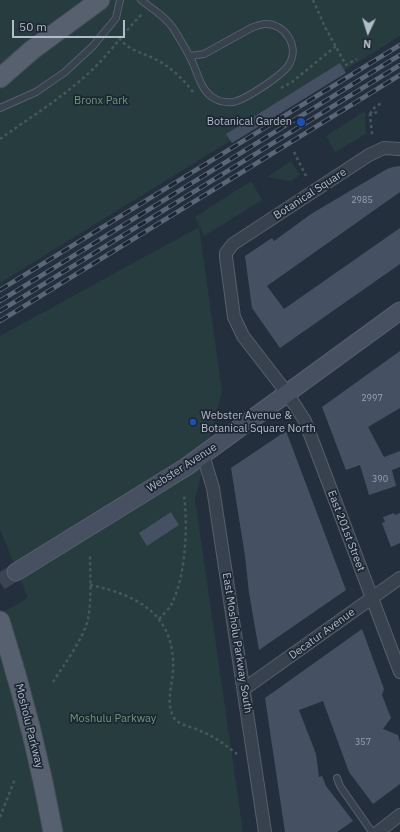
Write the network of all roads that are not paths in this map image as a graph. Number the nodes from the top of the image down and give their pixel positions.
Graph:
1 (100, 0) edge
2 (120, 0) edge
3 (141, 0) edge
4 (190, 56) junction
5 (0, 78) edge
6 (0, 108) edge
7 (400, 149) edge
8 (226, 252) joint
9 (400, 311) edge
10 (287, 393) junction
11 (203, 455) junction
12 (16, 572) tunnel mouth
13 (400, 578) edge
14 (372, 598) junction
15 (0, 621) edge
16 (400, 672) edge
17 (244, 690) junction
18 (337, 778) dead end
19 (400, 815) edge
20 (53, 832) edge
21 (264, 832) edge
22 (372, 832) edge
23 (378, 832) edge

1 - 5 main road
2 - 6 lane
3 - 4 lane
4 - 4 lane
7 - 8 street, Botanical Square
8 - 10 street, East 201st Street
9 - 10 main road, Webster Avenue
10 - 11 main road, Webster Avenue
10 - 14 street, East 201st Street
11 - 12 main road, Webster Avenue
11 - 17 street, East Mosholu Parkway South
13 - 14 street, Decatur Avenue
14 - 16 street, East 201st Street
14 - 17 street, Decatur Avenue
15 - 20 main road, Mosholu Parkway
17 - 21 street, East Mosholu Parkway South
18 - 22 lane
19 - 23 street

